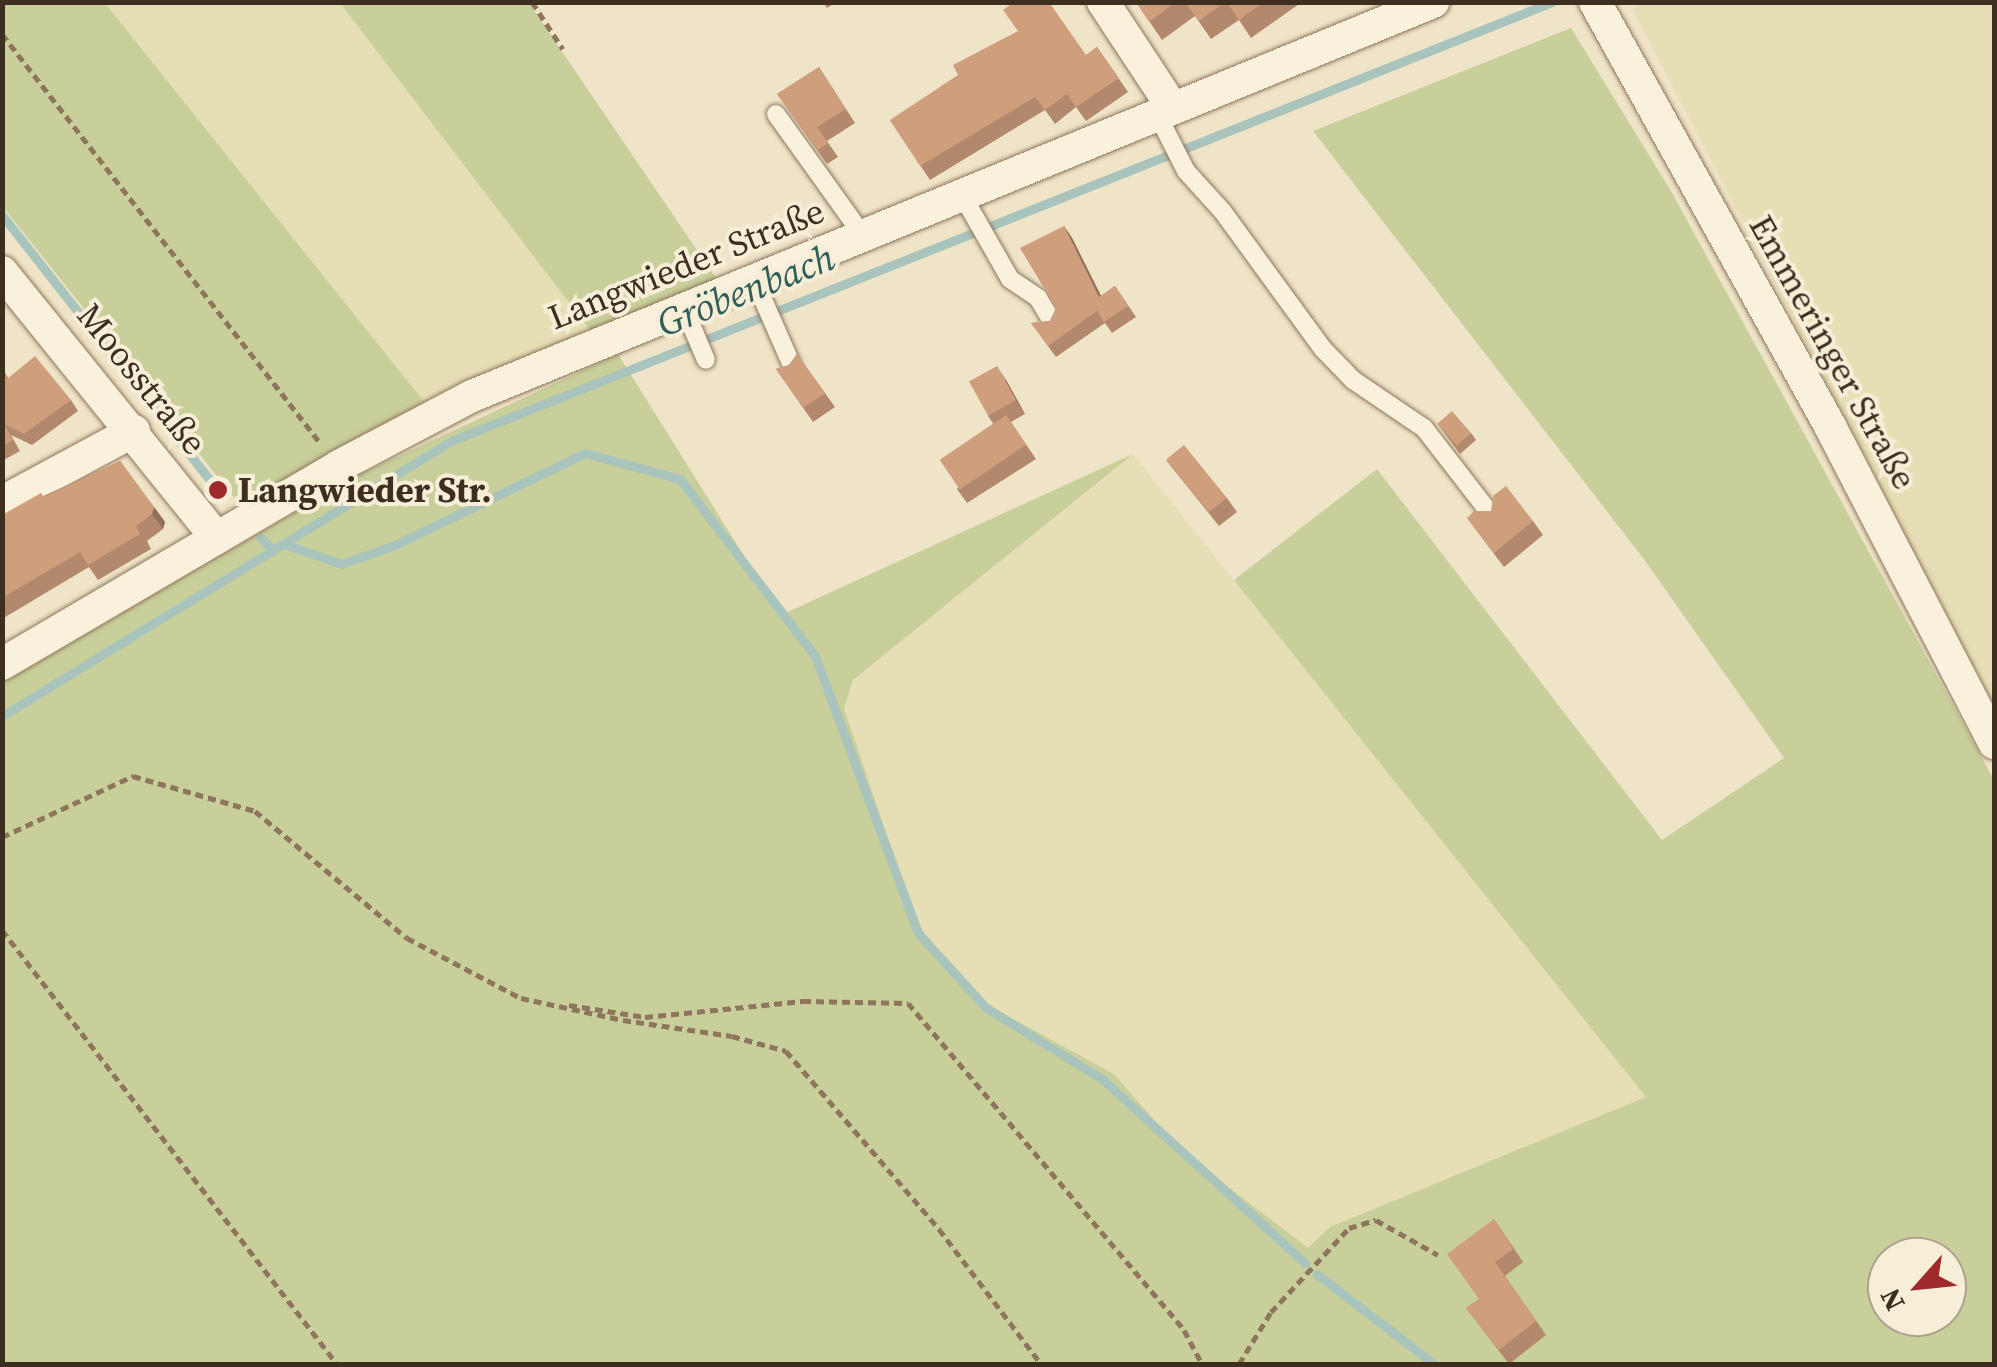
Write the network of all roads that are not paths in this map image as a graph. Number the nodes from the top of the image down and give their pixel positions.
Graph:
1 (1103, 2) edge
2 (1433, 2) edge
3 (1597, 7) edge
4 (776, 114) edge
5 (1166, 119) junction
6 (968, 206) junction
7 (862, 234) junction
8 (2, 272) edge
9 (758, 290) junction
10 (688, 315) junction
11 (1052, 321) edge
12 (706, 360) dead end
13 (793, 368) edge
14 (134, 430) junction
15 (2, 502) edge
16 (1492, 516) edge
17 (217, 538) junction
18 (2, 664) edge
19 (1994, 743) edge

1 - 5 street
2 - 5 street, Langwieder Straße
3 - 19 street, Emmeringer Straße
4 - 7 lane
5 - 6 street, Langwieder Straße
5 - 16 lane
6 - 7 street, Langwieder Straße
6 - 11 lane
7 - 9 street, Langwieder Straße
8 - 14 street, Moosstraße
9 - 10 street, Langwieder Straße
9 - 13 lane
10 - 12 lane
10 - 17 street, Langwieder Straße
14 - 15 street
14 - 17 street, Moosstraße
17 - 18 street, Langwieder Straße

